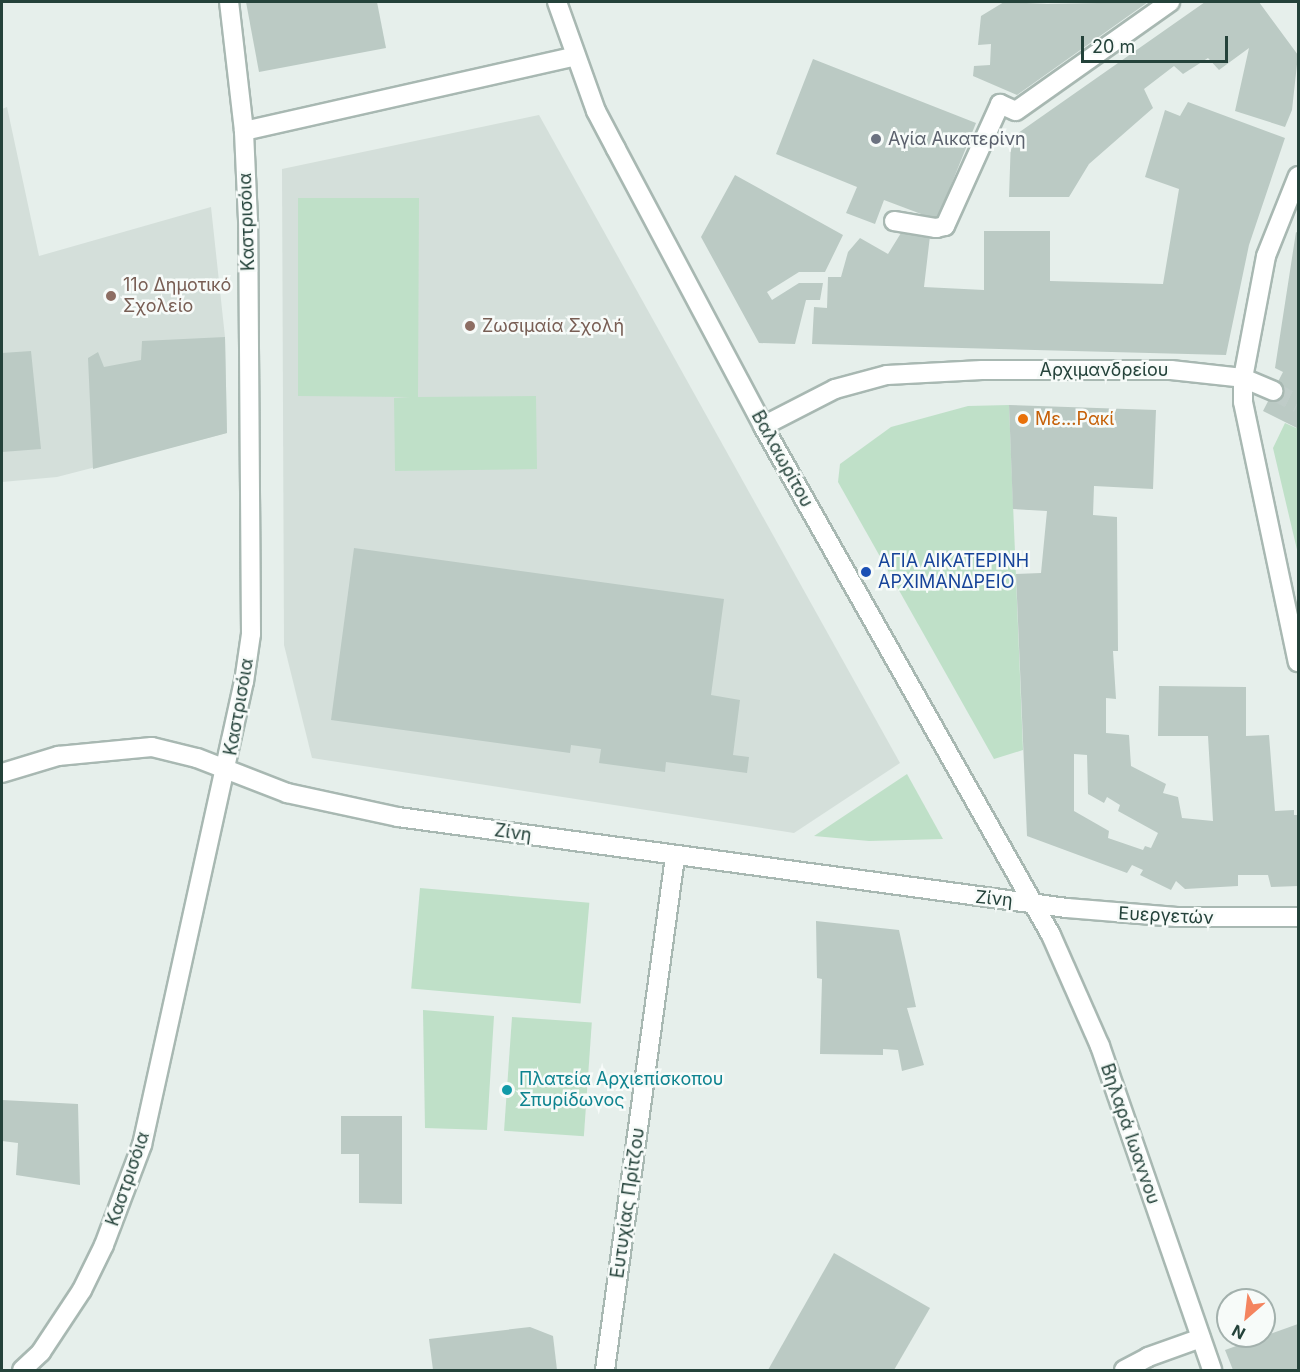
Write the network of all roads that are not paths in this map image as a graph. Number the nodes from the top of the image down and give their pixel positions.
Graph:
1 (229, 2) edge
2 (557, 2) edge
3 (1170, 2) edge
4 (576, 56) junction
5 (244, 131) junction
6 (1299, 176) edge
7 (1292, 206) edge
8 (894, 221) dead end
9 (1243, 378) junction
10 (1273, 391) tunnel mouth
11 (763, 426) junction
12 (1299, 662) edge
13 (227, 770) junction
14 (2, 773) edge
15 (675, 857) junction
16 (1034, 903) junction
17 (1299, 917) edge
18 (1201, 1338) junction
19 (22, 1371) edge
20 (605, 1371) edge
21 (1124, 1371) edge
22 (1212, 1371) edge

1 - 5 street, Καστρισόια
2 - 4 street, Βαλαωρίτου
3 - 8 street
4 - 5 street
4 - 11 street, Βαλαωρίτου
5 - 13 street, Καστρισόια
6 - 7 street
7 - 9 street
9 - 10 street, Αρχιμανδρείου
9 - 11 street, Αρχιμανδρείου
9 - 12 street
11 - 16 street, Βαλαωρίτου
13 - 14 street, Ζίνη
13 - 15 street, Ζίνη
13 - 19 street, Καστρισόια
15 - 16 street, Ζίνη
15 - 20 street, Ευτυχίας Πρίτζου
16 - 17 street, Ευεργετών
16 - 18 street, Βηλαρά Ιωαννου
18 - 21 street
18 - 22 street, Βηλαρά Ιωαννου

